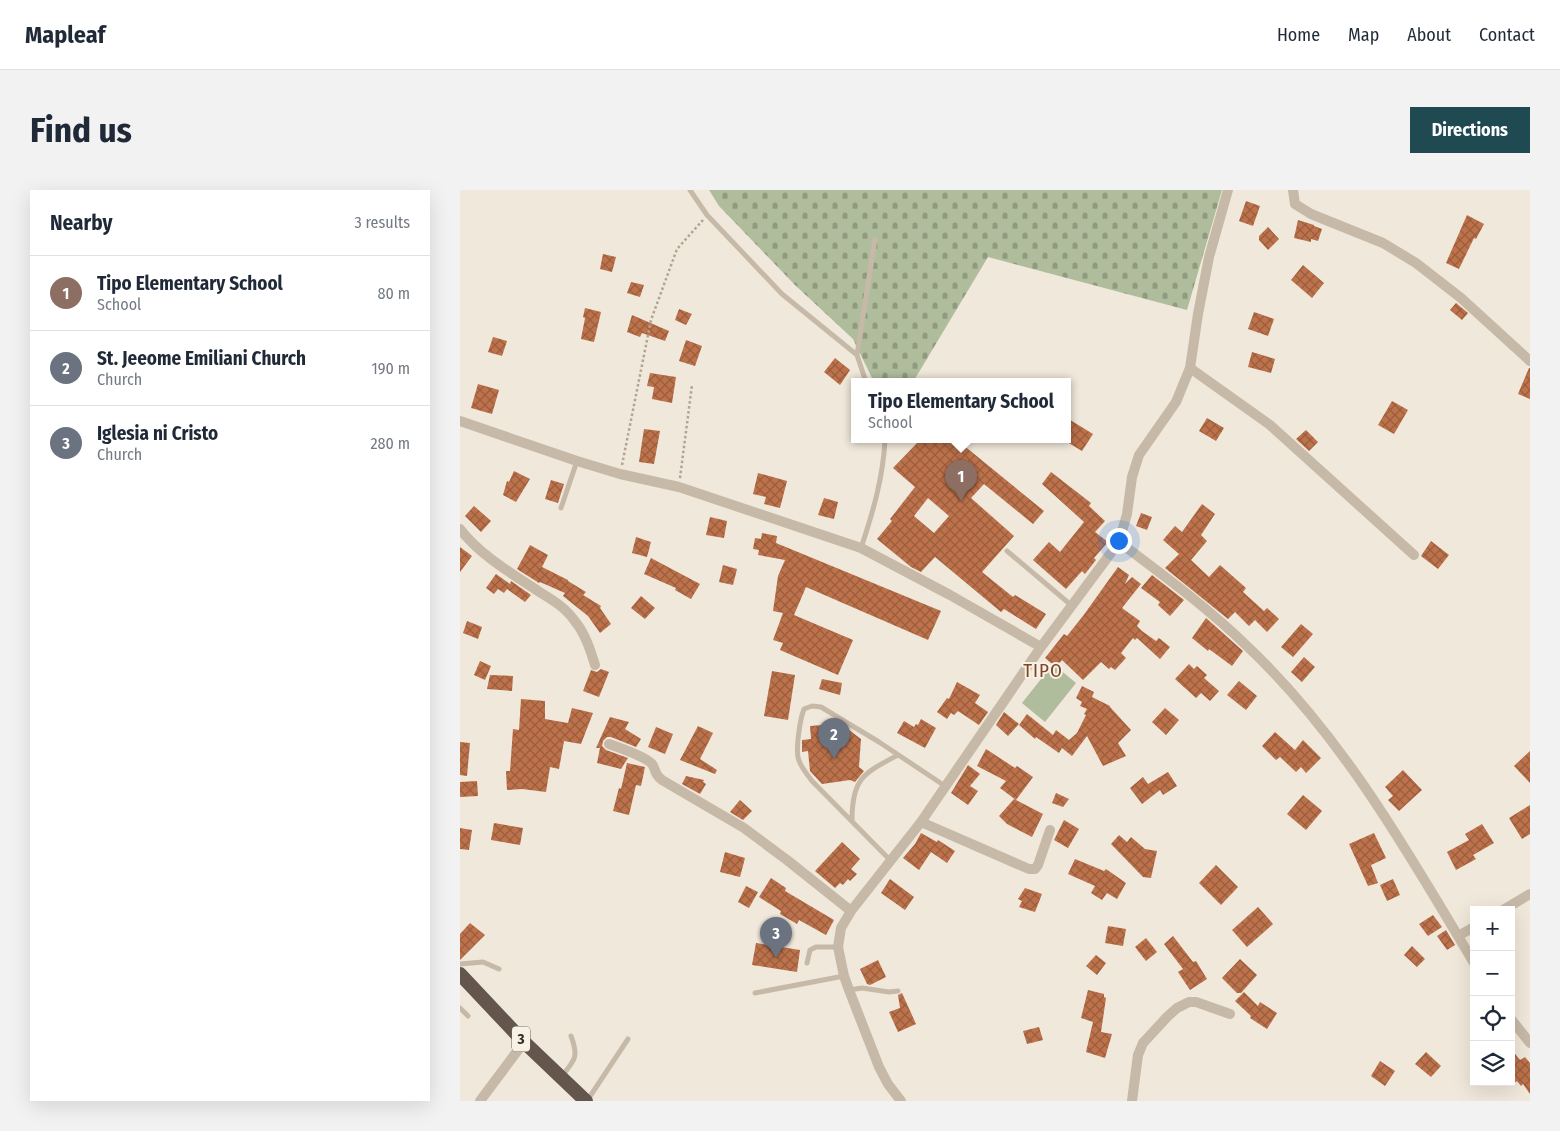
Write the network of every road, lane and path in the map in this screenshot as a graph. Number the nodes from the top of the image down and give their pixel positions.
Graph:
1 (690, 190) edge
2 (1228, 190) edge
3 (1293, 190) edge
4 (707, 215) junction
5 (875, 239) dead end
6 (857, 355) junction
7 (1530, 361) edge
8 (1190, 368) junction
9 (865, 378) edge
10 (692, 385) dead end
11 (460, 420) edge
12 (886, 443) edge
13 (577, 462) junction
14 (620, 474) junction
15 (679, 486) junction
16 (561, 508) dead end
17 (461, 531) edge
18 (1119, 542) junction
19 (861, 548) junction
20 (1007, 552) dead end
21 (1414, 555) dead end
22 (1071, 605) junction
23 (1041, 647) junction
24 (595, 665) dead end
25 (609, 744) dead end
26 (898, 755) junction
27 (945, 786) junction
28 (852, 820) junction
29 (921, 822) junction
30 (1050, 830) dead end
31 (892, 861) junction
32 (1530, 894) edge
33 (1510, 906) edge
34 (851, 911) junction
35 (1470, 929) edge
36 (1458, 936) junction
37 (838, 948) junction
38 (1470, 956) edge
39 (807, 963) dead end
40 (460, 964) edge
41 (499, 970) dead end
42 (460, 974) edge
43 (844, 976) junction
44 (849, 990) junction
45 (898, 991) dead end
46 (755, 993) dead end
47 (460, 1008) edge
48 (1230, 1014) dead end
49 (468, 1016) dead end
50 (1515, 1024) edge
51 (571, 1036) dead end
52 (628, 1039) dead end
53 (524, 1042) junction
54 (1530, 1043) edge
55 (561, 1077) junction
56 (481, 1100) edge
57 (586, 1101) edge
58 (901, 1101) edge
59 (1132, 1101) edge

1 - 4 lane
2 - 8 street
3 - 7 street
4 - 6 lane
4 - 14 path
5 - 6 lane
6 - 9 lane
8 - 18 street
8 - 21 street
10 - 15 path
11 - 13 street
12 - 19 lane
13 - 14 street
13 - 16 lane
14 - 15 street
15 - 19 street
17 - 24 street
18 - 22 street
18 - 36 street
19 - 23 street
20 - 22 lane
22 - 23 street
23 - 27 street
25 - 34 street
26 - 27 lane
26 - 28 lane
26 - 28 lane
27 - 29 street
28 - 31 lane
29 - 30 street
29 - 31 street
31 - 34 street
32 - 33 street
34 - 37 street
35 - 36 street
36 - 38 street
37 - 39 lane
37 - 43 street
40 - 41 lane
42 - 53 highway, 3
43 - 44 street
43 - 46 lane
44 - 45 lane
44 - 58 street
47 - 49 lane
48 - 59 street
50 - 54 street
51 - 55 lane
52 - 57 lane
53 - 55 highway, 3
53 - 56 street
55 - 57 highway, 3

